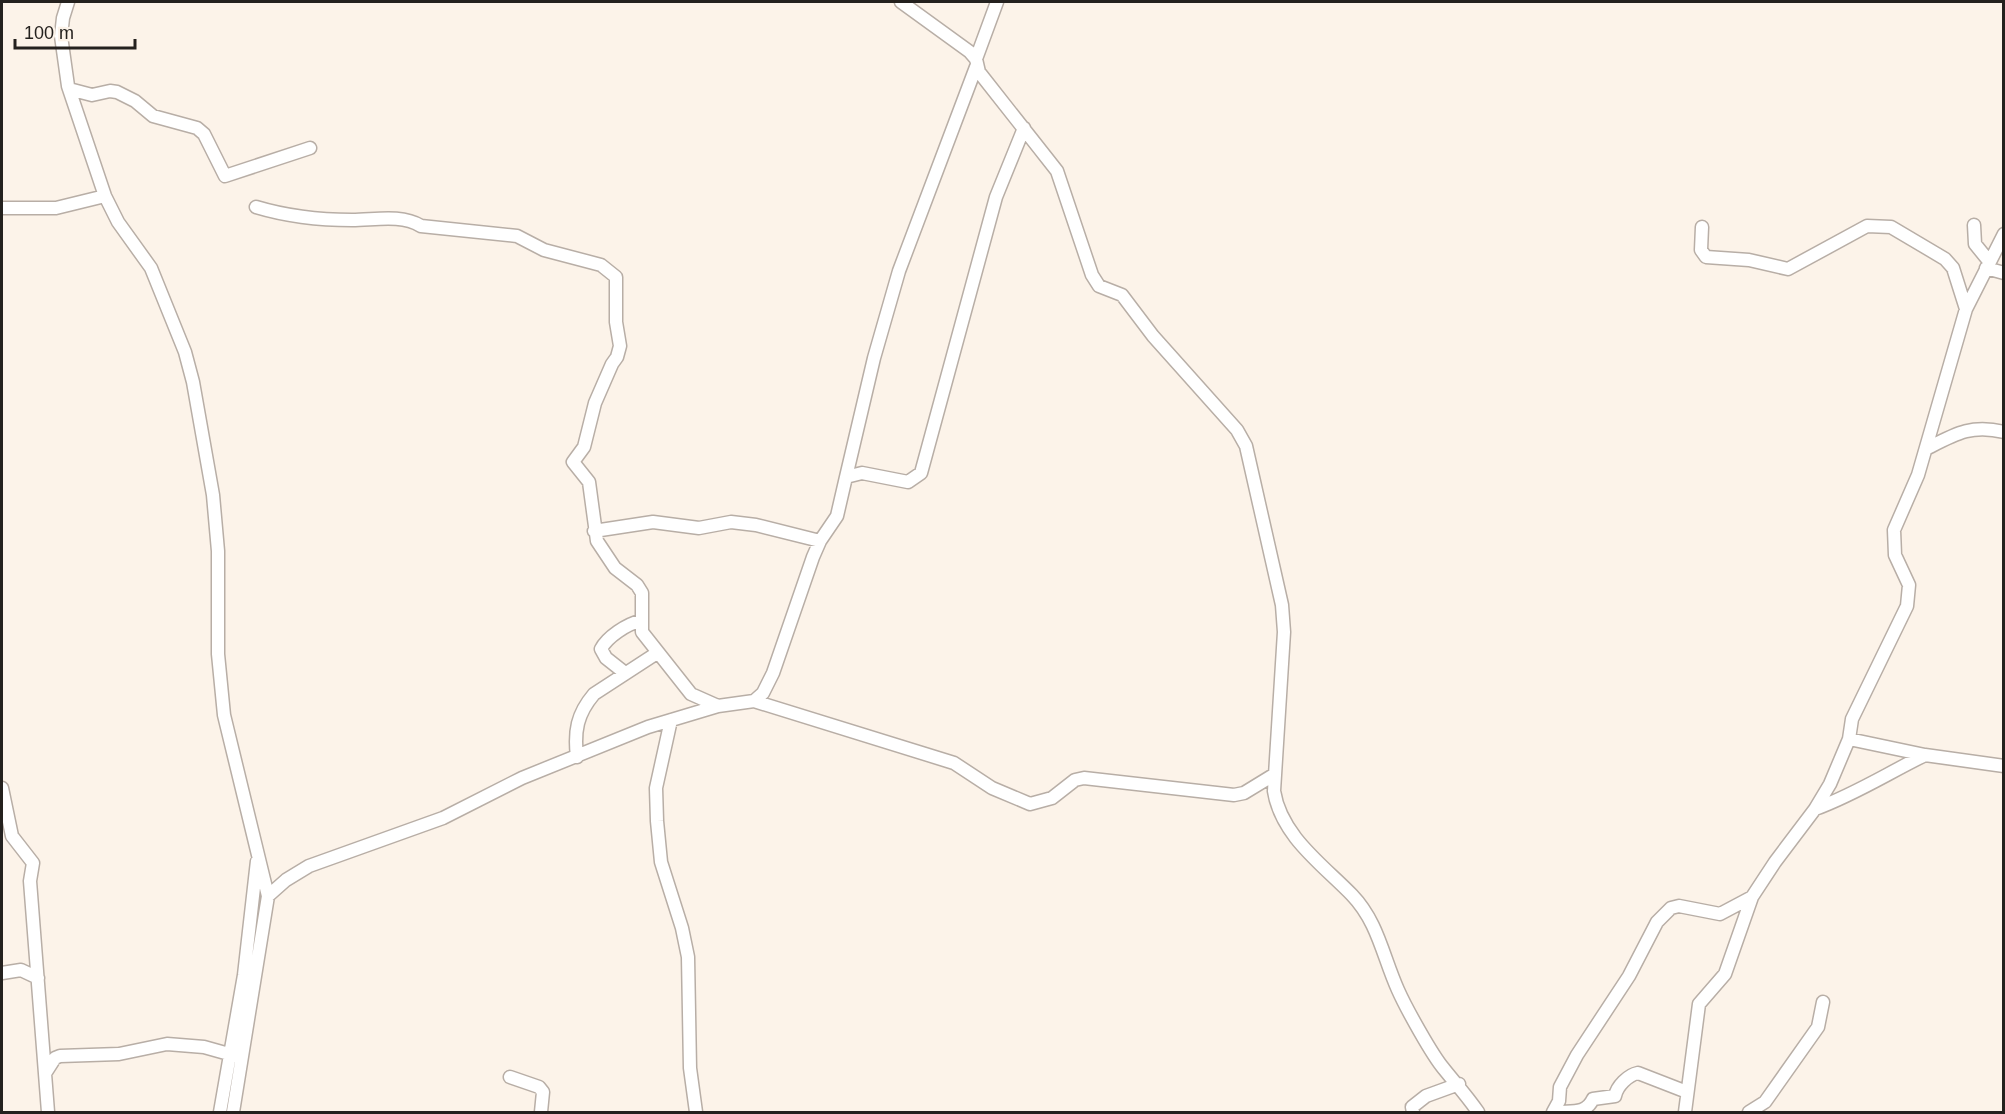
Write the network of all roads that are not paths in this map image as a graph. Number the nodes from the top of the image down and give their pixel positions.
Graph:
1 (68, 2) edge
2 (902, 2) edge
3 (996, 2) edge
4 (976, 63) junction
5 (69, 89) junction
6 (1024, 128) junction
7 (310, 148) dead end
8 (105, 196) junction
9 (256, 207) dead end
10 (2, 208) edge
11 (1974, 225) dead end
12 (1702, 227) dead end
13 (2004, 234) edge
14 (1987, 264) junction
15 (2004, 273) edge
16 (1966, 309) junction
17 (2004, 432) edge
18 (1926, 449) junction
19 (846, 477) junction
20 (594, 531) junction
21 (820, 541) junction
22 (640, 621) junction
23 (657, 653) junction
24 (625, 673) junction
25 (754, 701) junction
26 (718, 706) junction
27 (671, 720) junction
28 (1849, 739) junction
29 (1925, 755) junction
30 (577, 757) junction
31 (2004, 766) edge
32 (1275, 774) junction
33 (2, 788) edge
34 (1815, 809) junction
35 (9, 826) junction
36 (2, 844) edge
37 (258, 857) junction
38 (268, 896) junction
39 (1752, 897) junction
40 (2, 973) edge
41 (38, 978) junction
42 (1823, 1002) dead end
43 (229, 1053) junction
44 (242, 1058) junction
45 (46, 1072) junction
46 (510, 1077) dead end
47 (1459, 1084) junction
48 (1687, 1092) junction
49 (48, 1113) edge
50 (220, 1113) edge
51 (234, 1113) edge
52 (541, 1113) edge
53 (696, 1113) edge
54 (1413, 1113) edge
55 (1478, 1113) edge
56 (1553, 1113) edge
57 (1558, 1113) edge
58 (1685, 1113) edge
59 (1749, 1113) edge

1 - 5 street
2 - 4 street
3 - 4 street
4 - 6 street
4 - 19 street
5 - 7 street
5 - 8 street
6 - 19 street
6 - 32 street
8 - 10 street
8 - 37 street
9 - 20 street
11 - 14 street
12 - 16 street
13 - 14 street
14 - 15 street
14 - 16 street
16 - 18 street
17 - 18 street
18 - 28 street
19 - 21 street
20 - 21 street
20 - 22 street
21 - 25 street
22 - 23 street
22 - 24 street
23 - 24 street
23 - 26 street
24 - 30 street
25 - 26 street
25 - 32 street
26 - 27 street
27 - 30 street
27 - 53 street
28 - 29 street
28 - 34 street
29 - 31 street
29 - 34 street
30 - 38 street
32 - 47 street
33 - 35 street
34 - 39 street
35 - 36 street
35 - 41 street
37 - 38 street
37 - 43 street
38 - 44 street
39 - 48 street
39 - 56 street
40 - 41 street
41 - 45 street
42 - 59 street
43 - 44 street
43 - 45 street
43 - 50 street
44 - 51 street
45 - 49 street
46 - 52 street
47 - 54 street
47 - 55 street
48 - 57 street
48 - 58 street

